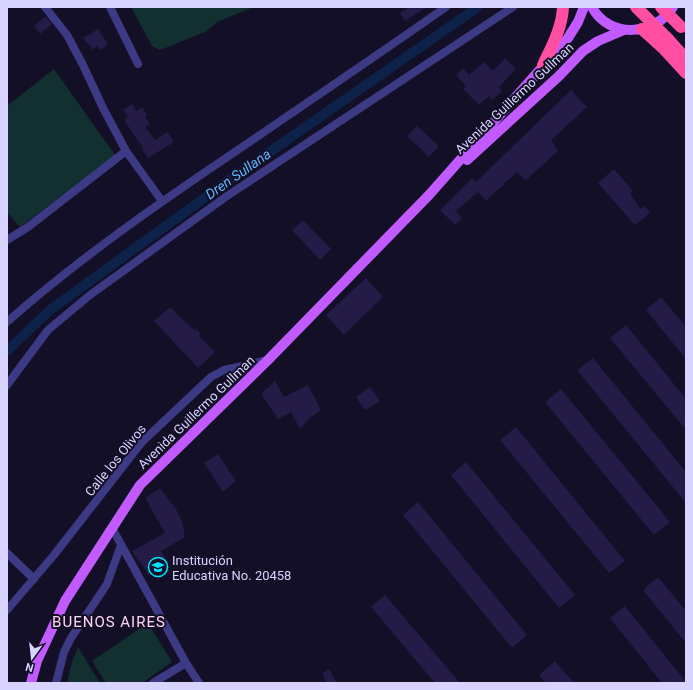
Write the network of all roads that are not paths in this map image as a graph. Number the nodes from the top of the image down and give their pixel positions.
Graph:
1 (45, 7) edge
2 (110, 7) edge
3 (446, 7) edge
4 (513, 7) edge
5 (563, 7) edge
6 (584, 7) edge
7 (592, 7) edge
8 (636, 7) edge
9 (661, 7) edge
10 (673, 7) edge
11 (642, 29) junction
12 (624, 30) junction
13 (684, 30) edge
14 (686, 59) edge
15 (138, 64) dead end
16 (543, 65) junction
17 (686, 73) edge
18 (126, 151) junction
19 (429, 196) junction
20 (162, 201) junction
21 (7, 240) edge
22 (7, 322) edge
23 (268, 360) junction
24 (7, 385) edge
25 (112, 528) junction
26 (121, 545) junction
27 (7, 553) edge
28 (34, 579) junction
29 (7, 610) edge
30 (186, 663) junction
31 (31, 683) edge
32 (56, 683) edge
33 (153, 683) edge
34 (199, 683) edge

1 - 18 street
2 - 15 street
3 - 20 street
4 - 24 street
5 - 16 highway
6 - 16 main road, Avenida Guillermo Gullman
7 - 12 main road
8 - 14 highway, bridge
9 - 13 highway, bridge
10 - 11 main road
11 - 12 main road
11 - 17 highway
12 - 19 main road, Avenida Guillermo Gullman
16 - 19 main road, Avenida Guillermo Gullman
18 - 20 street
18 - 21 street
19 - 23 main road, Avenida Guillermo Gullman
20 - 22 street
23 - 25 main road, Avenida Guillermo Gullman
23 - 28 street, Calle los Olivos
25 - 26 street
25 - 31 main road, Avenida Guillermo Gullman
26 - 30 street
26 - 32 street
27 - 28 street
28 - 29 street, Calle los Olivos
30 - 33 street
30 - 34 street

